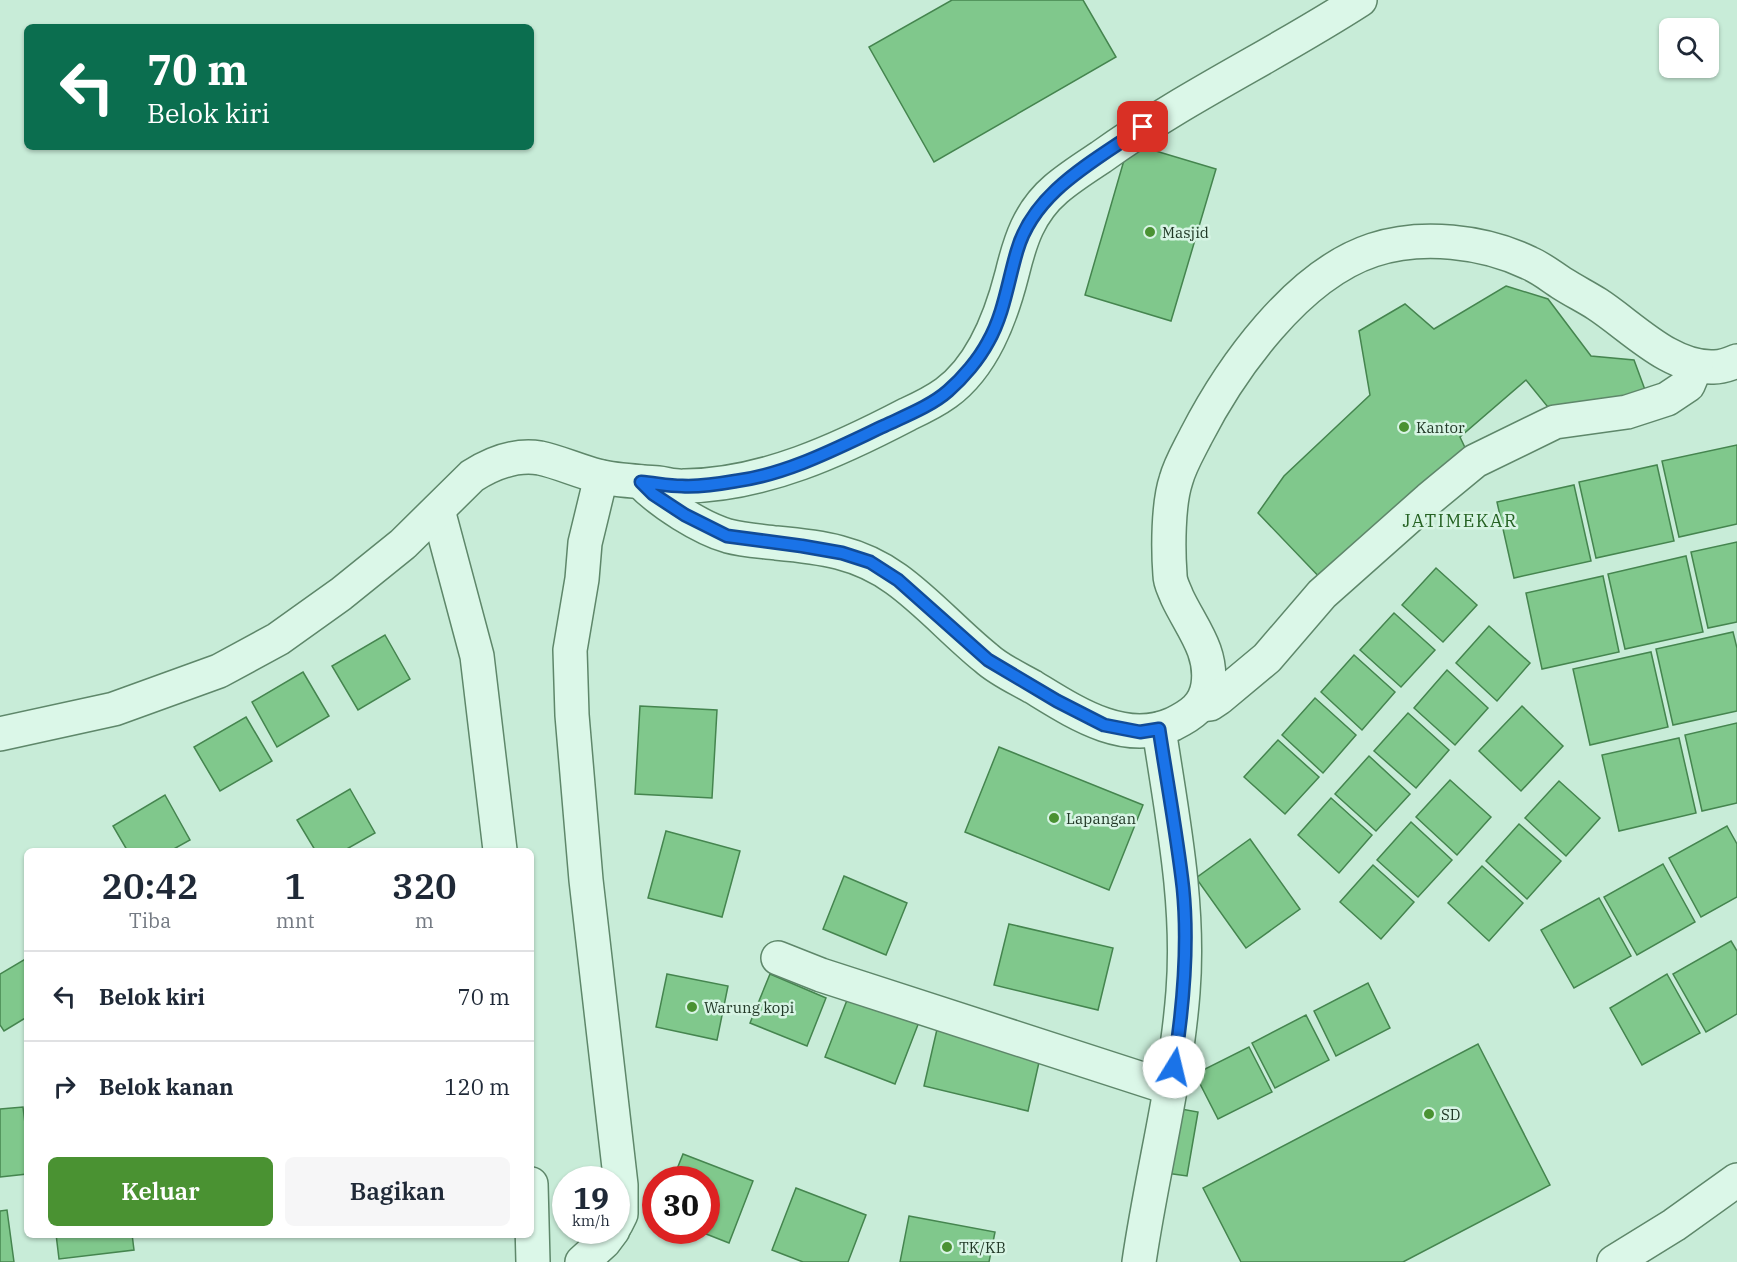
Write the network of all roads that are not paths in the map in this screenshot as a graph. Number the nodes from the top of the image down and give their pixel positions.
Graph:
1 (1360, 0) edge
2 (1737, 361) edge
3 (1696, 366) junction
4 (601, 477) junction
5 (641, 482) junction
6 (438, 510) junction
7 (1202, 705) junction
8 (1159, 729) junction
9 (0, 734) edge
10 (500, 848) edge
11 (778, 958) dead end
12 (1170, 1088) junction
13 (619, 1166) edge
14 (1737, 1180) edge
15 (532, 1238) edge
16 (602, 1244) edge
17 (533, 1262) edge
18 (582, 1262) edge
19 (1139, 1262) edge
20 (1614, 1262) edge

1 - 5 street
2 - 3 street
3 - 7 street
3 - 7 street
4 - 5 street
4 - 6 street
4 - 13 street
5 - 8 street
6 - 9 street
6 - 10 street
7 - 8 street
8 - 12 street
11 - 12 street
12 - 19 street
14 - 20 street
15 - 17 street
16 - 18 street

